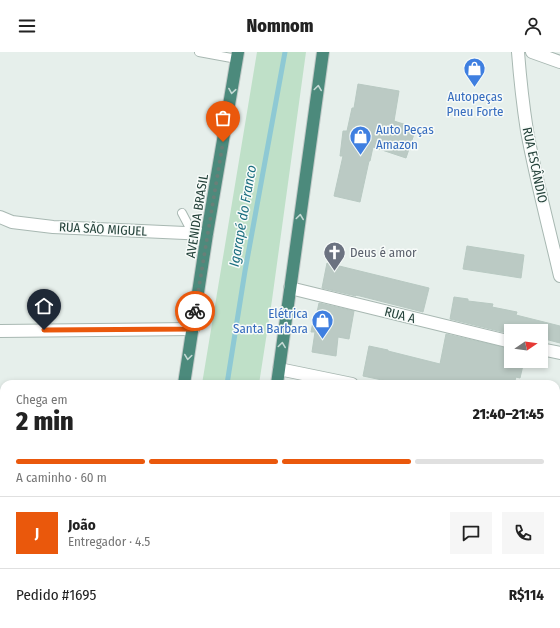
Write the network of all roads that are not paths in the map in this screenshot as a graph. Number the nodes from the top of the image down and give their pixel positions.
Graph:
1 (199, 52) edge
2 (323, 52) edge
3 (518, 52) edge
4 (532, 52) edge
5 (237, 56) edge
6 (560, 62) edge
7 (182, 213) dead end
8 (0, 217) edge
9 (193, 234) junction
10 (207, 234) junction
11 (560, 276) edge
12 (290, 288) junction
13 (193, 329) junction
14 (0, 331) edge
15 (504, 340) edge
16 (548, 350) edge
17 (560, 353) edge
18 (279, 369) junction
19 (185, 380) edge
20 (278, 380) edge
21 (333, 380) edge

1 - 5 lane
12 -> 2 highway
3 - 11 street, RUA ESCÂNDIO
4 - 6 street
5 -> 10 highway, AVENIDA BRASIL
7 - 9 lane
8 - 9 street, RUA SÃO MIGUEL
9 - 10 street, RUA SÃO MIGUEL
10 - 13 highway, AVENIDA BRASIL
12 - 15 street, RUA A
18 -> 12 highway
13 - 14 street
13 -> 19 highway, AVENIDA BRASIL
16 - 17 street
18 - 20 highway
18 - 21 street

